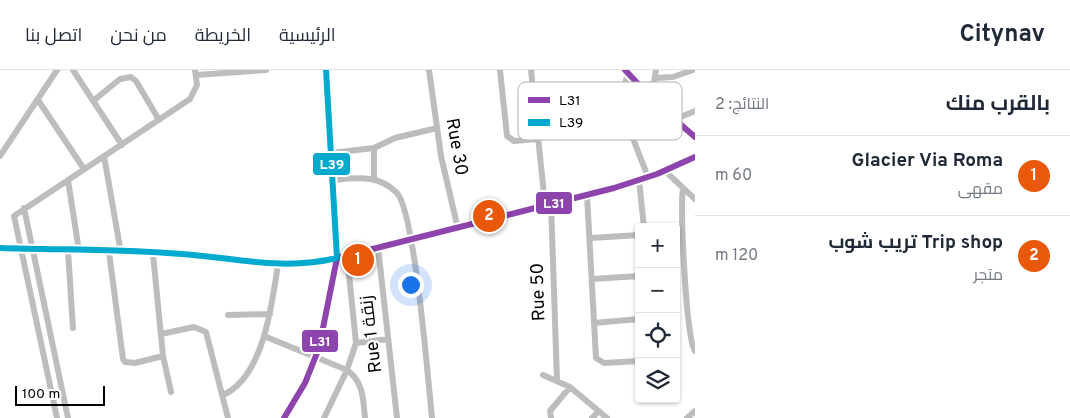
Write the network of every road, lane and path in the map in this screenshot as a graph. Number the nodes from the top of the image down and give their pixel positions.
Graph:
1 (56, 70) edge
2 (74, 70) edge
3 (126, 70) edge
4 (266, 70) edge
5 (326, 70) edge
6 (429, 70) edge
7 (500, 70) edge
8 (656, 70) edge
9 (693, 70) edge
10 (196, 72) edge
11 (626, 72) edge
12 (131, 77) junction
13 (656, 78) junction
14 (636, 82) edge
15 (653, 82) edge
16 (38, 100) junction
17 (93, 101) junction
18 (695, 111) edge
19 (682, 116) edge
20 (159, 120) junction
21 (682, 127) edge
22 (437, 128) junction
23 (695, 138) edge
24 (526, 140) edge
25 (538, 140) edge
26 (636, 140) edge
27 (122, 144) junction
28 (374, 148) junction
29 (332, 153) junction
30 (0, 156) edge
31 (104, 156) junction
32 (695, 157) edge
33 (84, 170) junction
34 (665, 171) junction
35 (648, 177) junction
36 (374, 178) junction
37 (68, 180) junction
38 (333, 180) junction
39 (640, 180) junction
40 (683, 188) junction
41 (587, 195) junction
42 (695, 199) edge
43 (548, 204) junction
44 (24, 208) junction
45 (644, 223) edge
46 (458, 229) junction
47 (635, 234) edge
48 (411, 237) junction
49 (590, 238) junction
50 (378, 247) junction
51 (0, 248) edge
52 (22, 249) junction
53 (33, 250) junction
54 (68, 251) junction
55 (79, 251) junction
56 (109, 252) junction
57 (121, 253) junction
58 (153, 254) junction
59 (347, 255) junction
60 (337, 258) junction
61 (278, 264) junction
62 (635, 276) edge
63 (592, 278) junction
64 (270, 314) junction
65 (228, 315) dead end
66 (635, 319) edge
67 (692, 322) edge
68 (594, 323) junction
69 (73, 328) dead end
70 (161, 334) junction
71 (264, 336) junction
72 (388, 339) junction
73 (356, 343) junction
74 (695, 352) edge
75 (164, 356) junction
76 (315, 358) junction
77 (635, 361) edge
78 (347, 370) junction
79 (543, 375) dead end
80 (557, 380) junction
81 (570, 387) junction
82 (171, 392) dead end
83 (223, 396) junction
84 (599, 411) junction
85 (695, 411) edge
86 (364, 416) edge
87 (550, 417) edge
88 (57, 418) edge
89 (68, 418) edge
90 (228, 418) edge
91 (284, 418) edge
92 (324, 418) edge
93 (397, 418) edge
94 (432, 418) edge
95 (592, 418) edge
96 (606, 418) edge
97 (687, 418) edge

1 - 16 street
2 - 17 street
3 - 12 street
4 - 10 street
5 - 29 street
6 - 22 street, Rue 30
7 - 24 street
8 - 13 street
9 - 13 street
10 - 20 street
11 - 14 street
12 - 17 street
12 - 20 street
13 - 15 street
16 - 30 street
16 - 33 street
17 - 27 street
18 - 19 street
20 - 27 street
21 - 23 street
22 - 28 street
22 - 46 street, Rue 30
25 - 43 street
26 - 35 street
27 - 31 street
28 - 29 street
28 - 36 street
29 - 38 street
31 - 33 street
31 - 57 street
32 - 34 street
33 - 37 street
34 - 35 street
34 - 40 street
35 - 39 street
36 - 38 street
36 - 48 street
37 - 44 street
37 - 55 street
38 - 60 street
39 - 41 street
39 - 45 street
40 - 42 street
40 - 67 street
41 - 43 street
41 - 49 street
43 - 46 street
43 - 80 street, Rue 50
44 - 52 street
44 - 53 street
46 - 48 street
47 - 49 street
48 - 50 street
48 - 94 street
49 - 63 street
50 - 59 street
50 - 72 street, Rue 1 زنقة
51 - 52 street
52 - 53 street
52 - 88 street
53 - 54 street
53 - 89 street
54 - 55 street
54 - 69 street
55 - 56 street
56 - 57 street
56 - 75 street
57 - 58 street
58 - 61 street
58 - 70 street
59 - 60 street
59 - 73 street
60 - 61 street
60 - 76 street
61 - 64 street
62 - 63 street
63 - 68 street
64 - 65 street
64 - 71 street
66 - 68 street
67 - 74 street
68 - 77 street
70 - 75 street
70 - 83 street
71 - 76 street
71 - 83 street
72 - 73 street
72 - 93 street, Rue 1 زنقة
73 - 78 street
75 - 82 street
76 - 78 street
76 - 91 street
78 - 86 street
78 - 92 street
79 - 80 street
80 - 81 street
81 - 84 street
81 - 87 street
83 - 90 street
84 - 95 street
84 - 96 street
85 - 97 street

